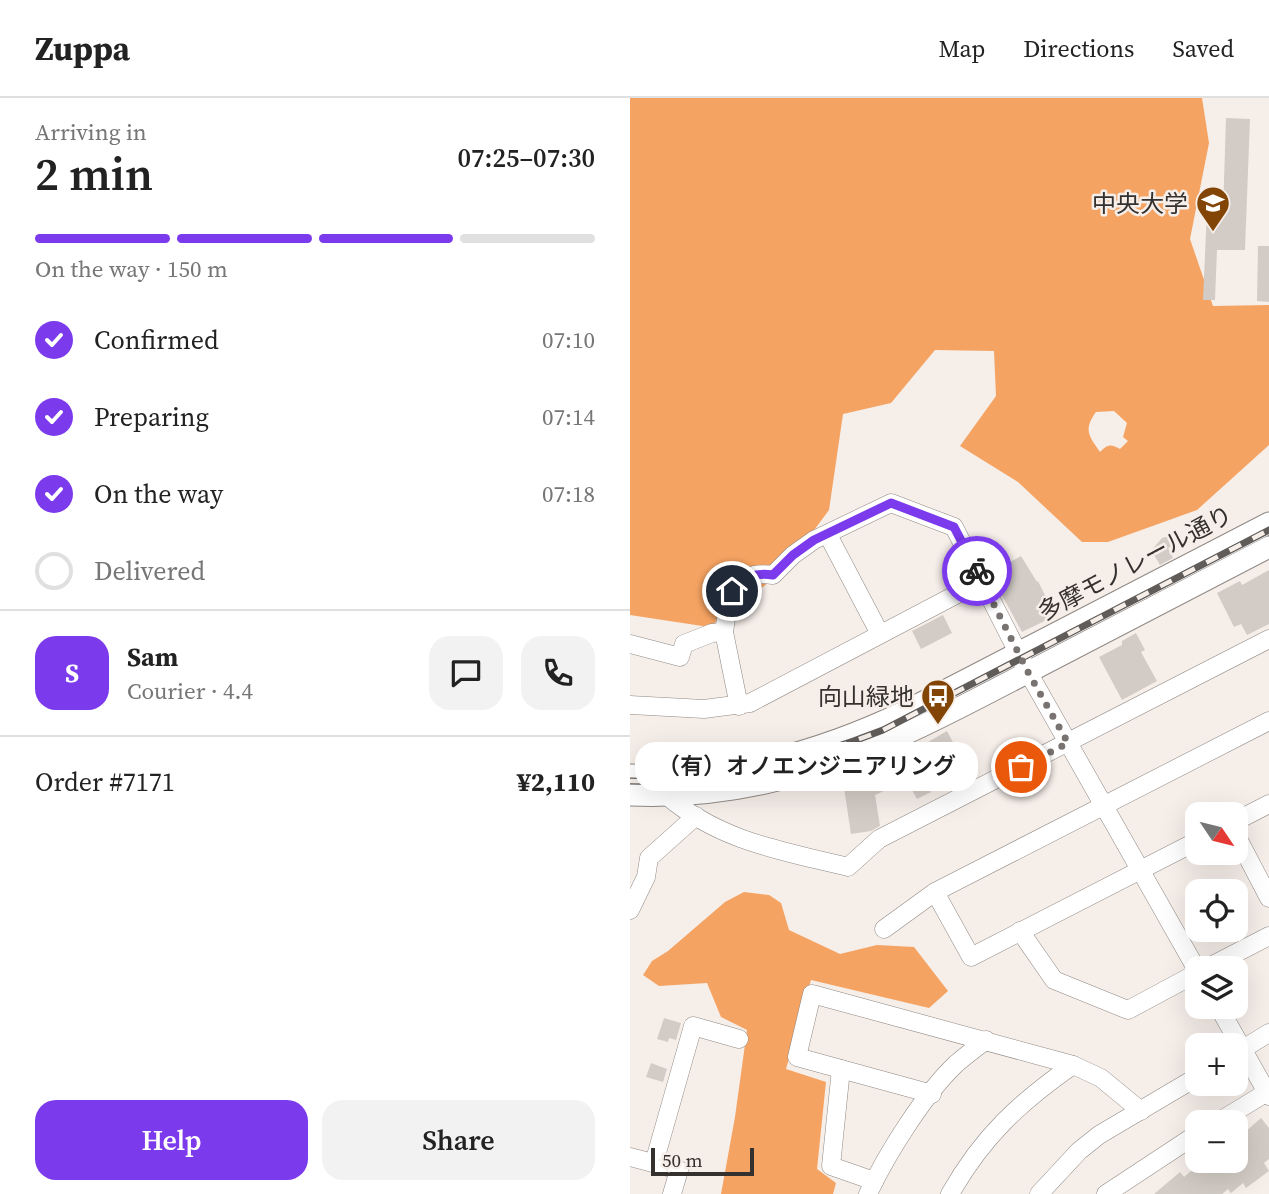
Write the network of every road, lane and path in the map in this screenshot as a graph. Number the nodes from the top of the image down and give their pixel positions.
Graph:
1 (1269, 523) edge
2 (828, 535) junction
3 (1269, 547) edge
4 (982, 581) junction
5 (724, 632) junction
6 (880, 634) junction
7 (1269, 639) edge
8 (630, 644) edge
9 (1023, 663) junction
10 (630, 705) edge
11 (739, 706) junction
12 (1269, 721) edge
13 (1068, 743) junction
14 (630, 775) edge
15 (630, 795) edge
16 (666, 795) junction
17 (1269, 804) edge
18 (1104, 805) junction
19 (1248, 815) edge
20 (696, 816) junction
21 (1185, 847) edge
22 (1248, 858) edge
23 (1140, 870) junction
24 (935, 892) junction
25 (1269, 898) edge
26 (630, 910) edge
27 (884, 929) dead end
28 (1020, 932) junction
29 (1269, 936) edge
30 (1189, 956) edge
31 (1230, 956) edge
32 (1185, 978) edge
33 (1269, 1033) edge
34 (739, 1039) dead end
35 (986, 1040) junction
36 (1248, 1046) edge
37 (1248, 1064) edge
38 (1073, 1065) junction
39 (841, 1069) junction
40 (1185, 1084) edge
41 (1268, 1093) edge
42 (932, 1094) junction
43 (1238, 1110) edge
44 (1141, 1111) junction
45 (1185, 1142) edge
46 (630, 1157) edge
47 (654, 1163) junction
48 (871, 1187) edge
49 (672, 1194) edge
50 (950, 1194) edge
51 (1039, 1194) edge
52 (1106, 1194) edge

1 - 9 main road, 多摩モノレール通り
2 - 4 street
2 - 5 street
2 - 6 street
3 - 9 main road, 多摩モノレール通り
4 - 6 street
4 - 9 street
5 - 8 street
5 - 11 street
6 - 11 street
7 - 13 street
9 - 13 street
9 - 14 main road, 多摩モノレール通り
9 - 16 main road, 多摩モノレール通り
10 - 11 street
12 - 18 street
13 - 18 street
13 - 20 street
15 - 16 main road, 多摩モノレール通り
16 - 20 street
17 - 19 street
18 - 23 street
18 - 24 street
20 - 26 street
21 - 23 street
22 - 25 street
23 - 28 street
23 - 30 street
24 - 27 street
24 - 28 street
28 - 32 street
29 - 31 street
33 - 36 street
34 - 47 street
35 - 38 street
35 - 39 street
35 - 42 street
37 - 41 street
38 - 44 street
38 - 50 street
39 - 42 street
39 - 48 street
40 - 44 street
41 - 43 street
42 - 48 street
44 - 51 street
45 - 52 street
46 - 47 street
47 - 49 street

